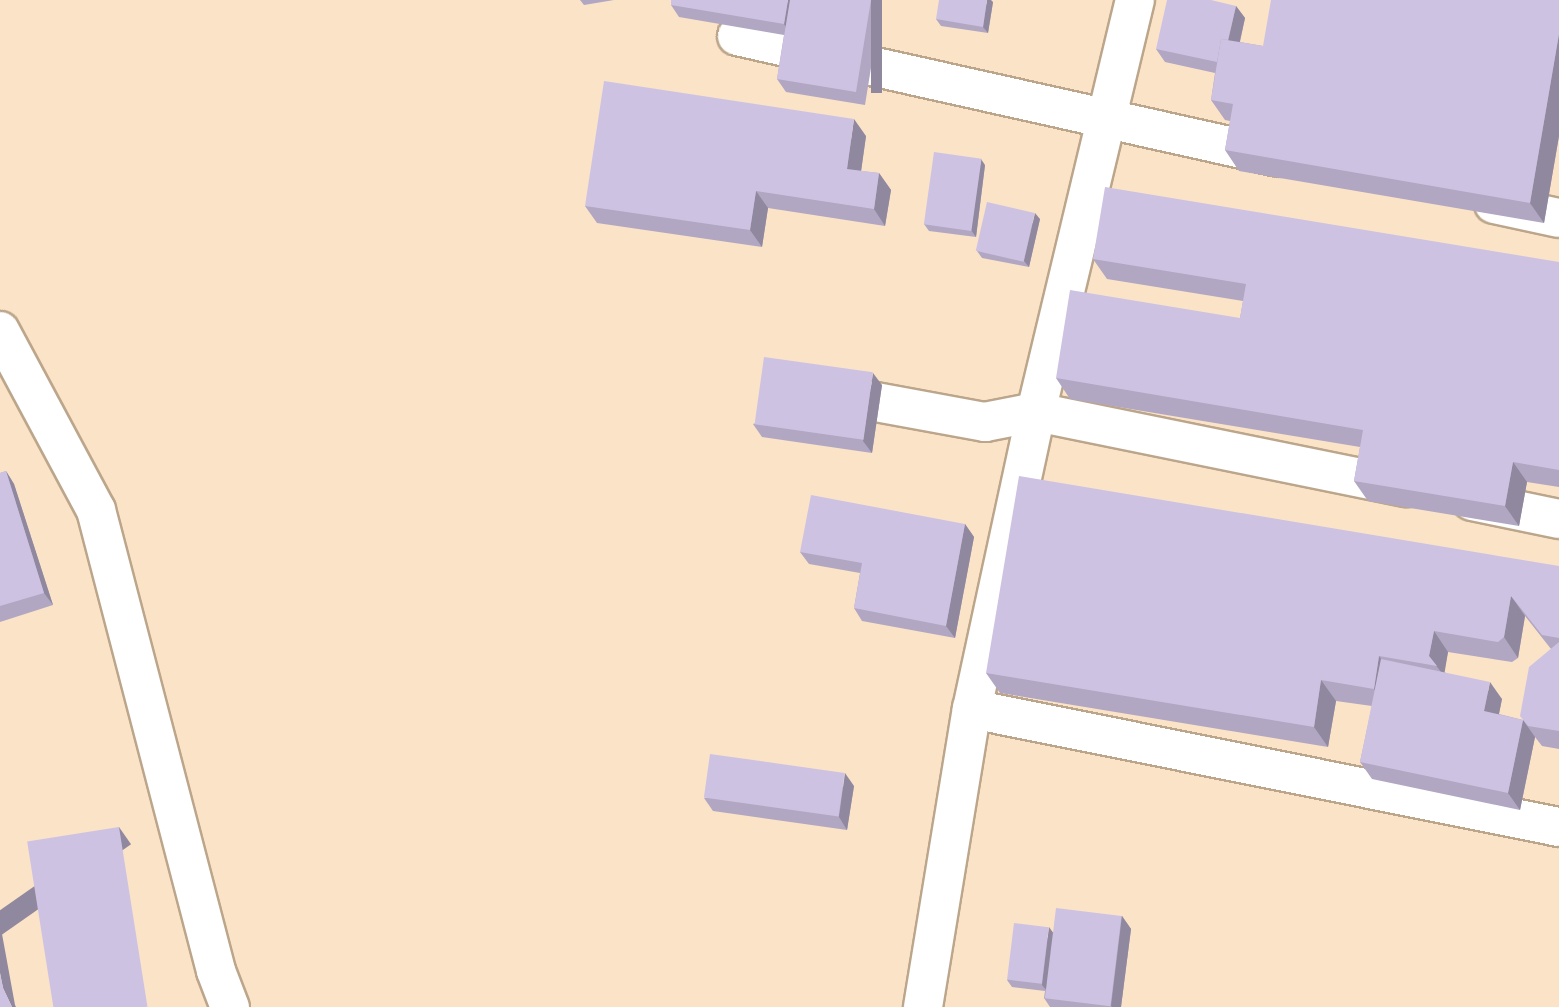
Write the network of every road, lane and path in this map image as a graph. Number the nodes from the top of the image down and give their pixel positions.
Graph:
1 (1135, 0) edge
2 (737, 36) edge
3 (1104, 120) junction
4 (1318, 166) edge
5 (1465, 198) edge
6 (1559, 218) edge
7 (0, 331) edge
8 (799, 388) edge
9 (1036, 412) junction
10 (1559, 519) edge
11 (972, 709) junction
12 (1559, 827) edge
13 (230, 1007) edge
14 (923, 1007) edge

1 - 3 street
2 - 3 street
3 - 4 street
3 - 9 street
5 - 6 street
7 - 13 street
8 - 9 street
9 - 10 street
9 - 11 street
11 - 12 street
11 - 14 street

